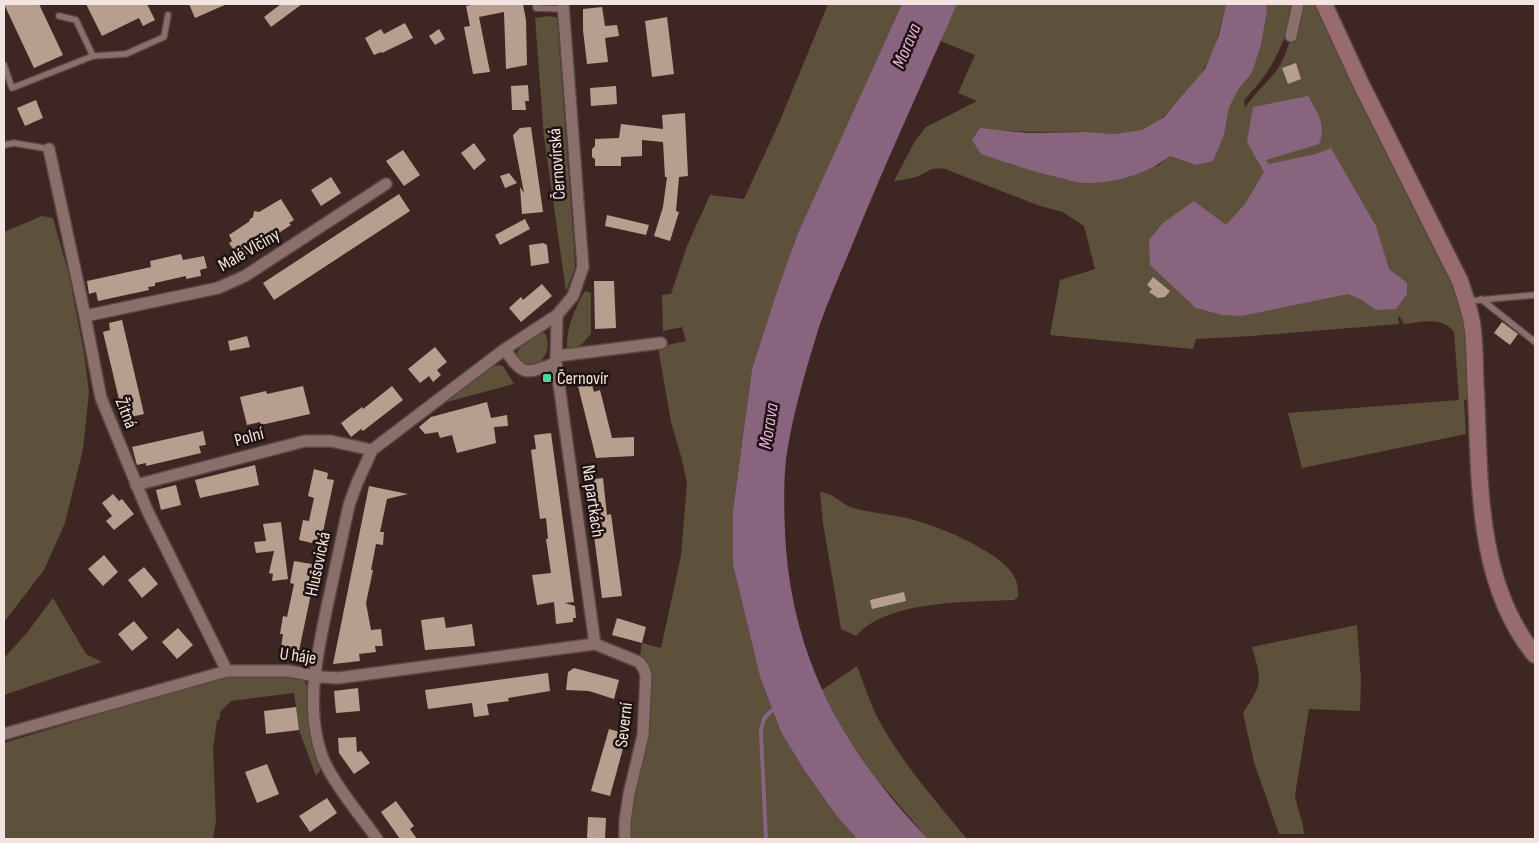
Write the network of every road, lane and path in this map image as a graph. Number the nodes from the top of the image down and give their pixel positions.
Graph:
1 (536, 4) edge
2 (1298, 4) edge
3 (1324, 4) edge
4 (563, 6) edge
5 (168, 15) dead end
6 (59, 16) dead end
7 (1291, 36) dead end
8 (93, 56) junction
9 (4, 65) edge
10 (4, 145) edge
11 (49, 149) joint
12 (386, 184) dead end
13 (1535, 295) edge
14 (1474, 300) junction
15 (557, 315) junction
16 (85, 316) junction
17 (1535, 342) edge
18 (661, 343) dead end
19 (505, 349) junction
20 (556, 360) junction
21 (372, 450) junction
22 (136, 485) junction
23 (595, 644) junction
24 (1535, 654) edge
25 (227, 670) junction
26 (315, 676) junction
27 (4, 734) edge
28 (377, 839) edge
29 (625, 839) edge

1 - 4 lane
2 - 7 street
3 - 14 main road
4 - 15 street, Černovírská
5 - 8 lane
6 - 8 lane
8 - 9 lane
10 - 11 lane
11 - 16 street, Žitná
12 - 16 street, Malé Vlčiny
13 - 14 lane
14 - 17 lane
14 - 24 main road
15 - 19 street, Hlušovická
15 - 20 street, Na partkách
16 - 22 street, Žitná
18 - 20 street
19 - 20 street
19 - 21 street, Hlušovická
20 - 23 street, Na partkách
21 - 22 street, Polní
21 - 26 street, Hlušovická
22 - 25 street, Žitná
23 - 26 street, U háje
23 - 29 street, Severní
25 - 26 street, U háje
25 - 27 street, U háje
26 - 28 street, Hlušovická

